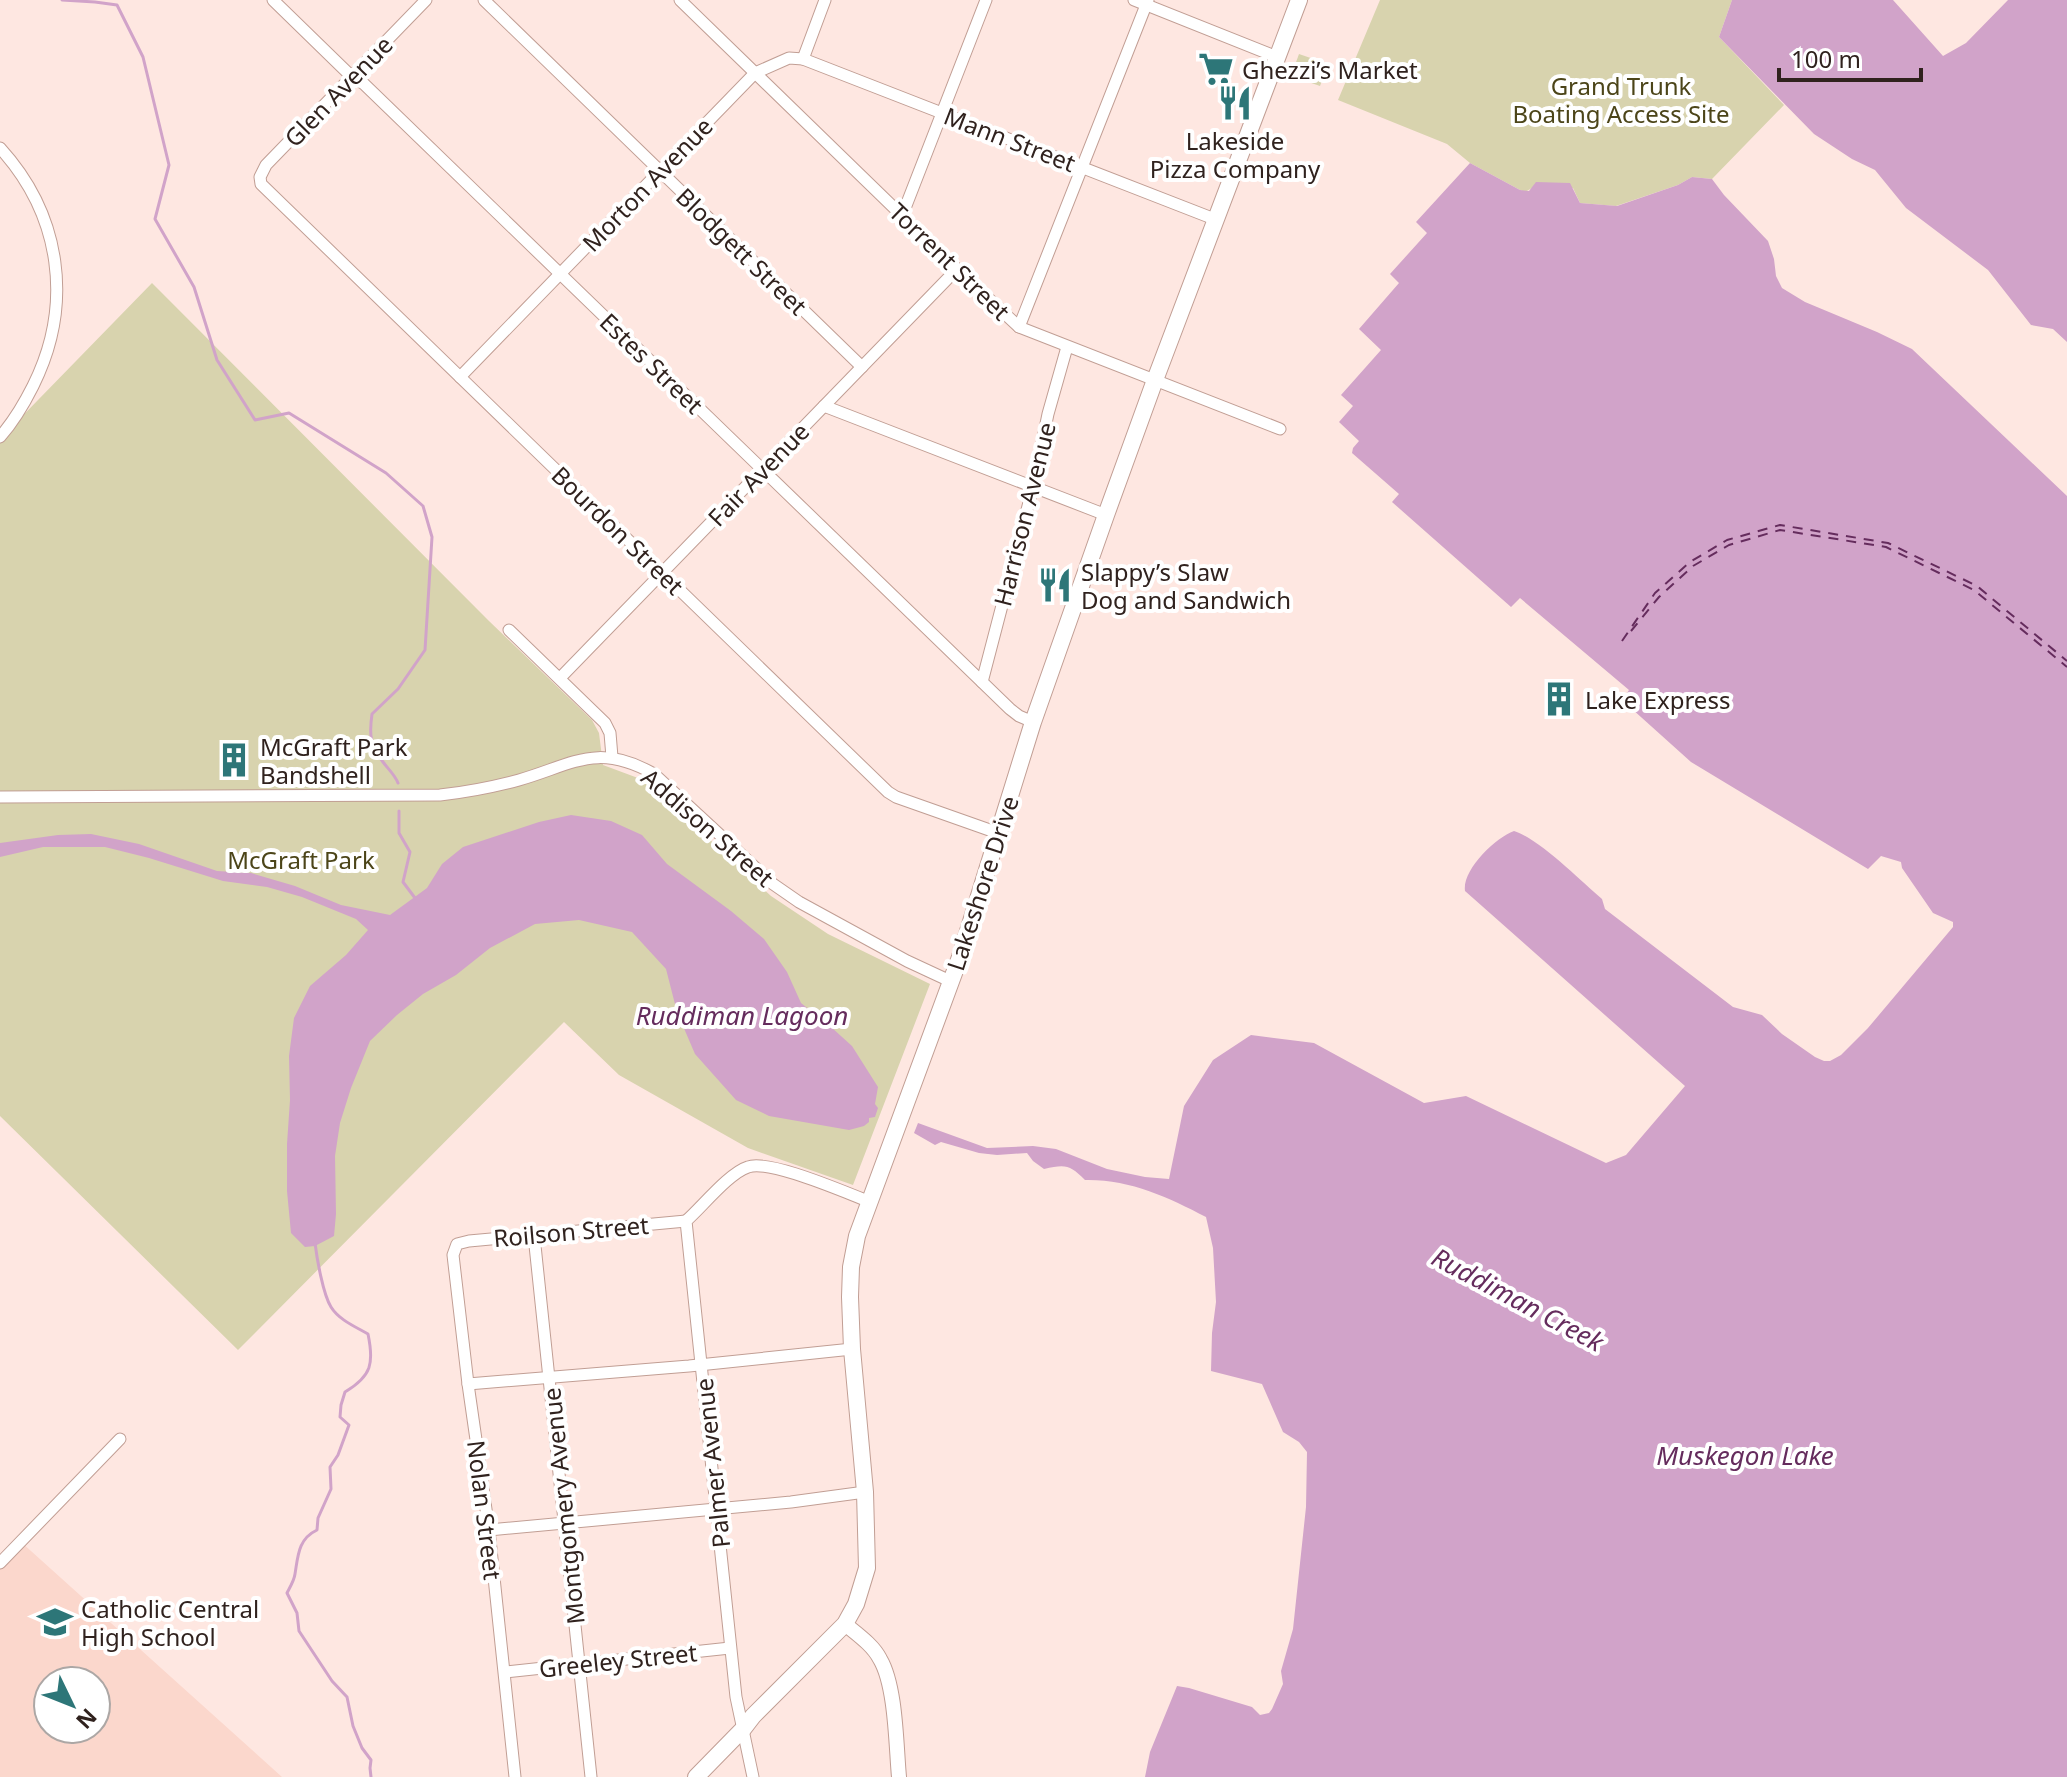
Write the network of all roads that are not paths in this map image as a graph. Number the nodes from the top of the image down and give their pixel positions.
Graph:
1 (273, 0) edge
2 (426, 0) edge
3 (484, 0) edge
4 (680, 0) edge
5 (825, 0) edge
6 (986, 0) edge
7 (1299, 0) edge
8 (1143, 1) edge
9 (1277, 57) junction
10 (803, 59) junction
11 (755, 73) junction
12 (351, 76) junction
13 (943, 114) junction
14 (0, 148) edge
15 (1082, 167) junction
16 (660, 171) junction
17 (263, 186) joint
18 (902, 216) junction
19 (1217, 220) junction
20 (957, 269) junction
21 (561, 274) junction
22 (1019, 327) junction
23 (1067, 347) junction
24 (862, 367) junction
25 (460, 377) junction
26 (1155, 380) junction
27 (824, 406) junction
28 (1280, 429) dead end
29 (0, 437) edge
30 (762, 469) junction
31 (1033, 487) junction
32 (1106, 515) junction
33 (662, 573) junction
34 (509, 630) dead end
35 (560, 678) junction
36 (982, 682) junction
37 (1033, 722) junction
38 (612, 757) junction
39 (0, 797) edge
40 (998, 833) junction
41 (950, 981) junction
42 (868, 1201) junction
43 (686, 1221) junction
44 (534, 1236) junction
45 (457, 1244) joint
46 (852, 1349) junction
47 (701, 1365) junction
48 (549, 1378) junction
49 (468, 1384) junction
50 (120, 1439) dead end
51 (865, 1492) junction
52 (716, 1508) junction
53 (564, 1522) junction
54 (489, 1530) junction
55 (0, 1563) edge
56 (845, 1624) junction
57 (730, 1648) junction
58 (579, 1664) junction
59 (505, 1672) junction
60 (743, 1729) junction
61 (515, 1777) edge
62 (591, 1777) edge
63 (696, 1777) edge
64 (753, 1777) edge
65 (899, 1777) edge

1 - 12 street, Estes Street
2 - 12 street, Glen Avenue
3 - 16 street, Blodgett Street
4 - 11 street, Torrent Street
5 - 10 street
6 - 13 street
7 - 9 main road, Lakeshore Drive
8 - 9 street
8 - 15 street
9 - 19 main road, Lakeshore Drive
10 - 11 street, Morton Avenue
10 - 13 street, Mann Street
11 - 16 street, Morton Avenue
11 - 18 street, Torrent Street
12 - 17 street, Glen Avenue
12 - 21 street, Estes Street
13 - 15 street, Mann Street
13 - 18 street
14 - 29 street
15 - 19 street, Mann Street
15 - 22 street
16 - 21 street, Morton Avenue
16 - 24 street, Blodgett Street
17 - 25 street, Bourdon Street
18 - 20 street, Torrent Street
19 - 26 main road, Lakeshore Drive
20 - 22 street, Torrent Street
20 - 24 street, Fair Avenue
21 - 25 street, Morton Avenue
21 - 30 street, Estes Street
22 - 23 street, Torrent Street
23 - 26 street, Torrent Street
23 - 31 street, Harrison Avenue
24 - 27 street, Fair Avenue
25 - 33 street, Bourdon Street
26 - 28 street, Torrent Street
26 - 32 main road, Lakeshore Drive
27 - 30 street, Fair Avenue
27 - 31 street
30 - 33 street, Fair Avenue
30 - 36 street, Estes Street
31 - 32 street
31 - 36 street, Harrison Avenue
32 - 37 main road, Lakeshore Drive
33 - 35 street, Fair Avenue
33 - 40 street, Bourdon Street
34 - 35 street
35 - 38 street
36 - 37 street, Estes Street
37 - 40 main road, Lakeshore Drive
38 - 39 street
38 - 41 street, Addison Street
40 - 41 main road, Lakeshore Drive
41 - 42 main road, Lakeshore Drive
42 - 43 street
42 - 46 main road, Lakeshore Drive
43 - 44 street, Roilson Street
43 - 47 street, Palmer Avenue
44 - 45 street, Roilson Street
44 - 48 street, Montgomery Avenue
45 - 49 street, Nolan Street
46 - 47 street
46 - 51 main road, Lakeshore Drive
47 - 48 street
47 - 52 street, Palmer Avenue
48 - 49 street
48 - 53 street, Montgomery Avenue
49 - 54 street, Nolan Street
50 - 55 street
51 - 52 street
51 - 56 main road, Lakeshore Drive
52 - 53 street
52 - 57 street, Palmer Avenue
53 - 54 street
53 - 58 street, Montgomery Avenue
54 - 59 street, Nolan Street
56 - 60 main road
56 - 65 street
57 - 58 street, Greeley Street
57 - 60 street, Palmer Avenue
58 - 59 street, Greeley Street
58 - 62 street, Montgomery Avenue
59 - 61 street, Nolan Street
60 - 63 main road
60 - 64 street, Palmer Avenue

